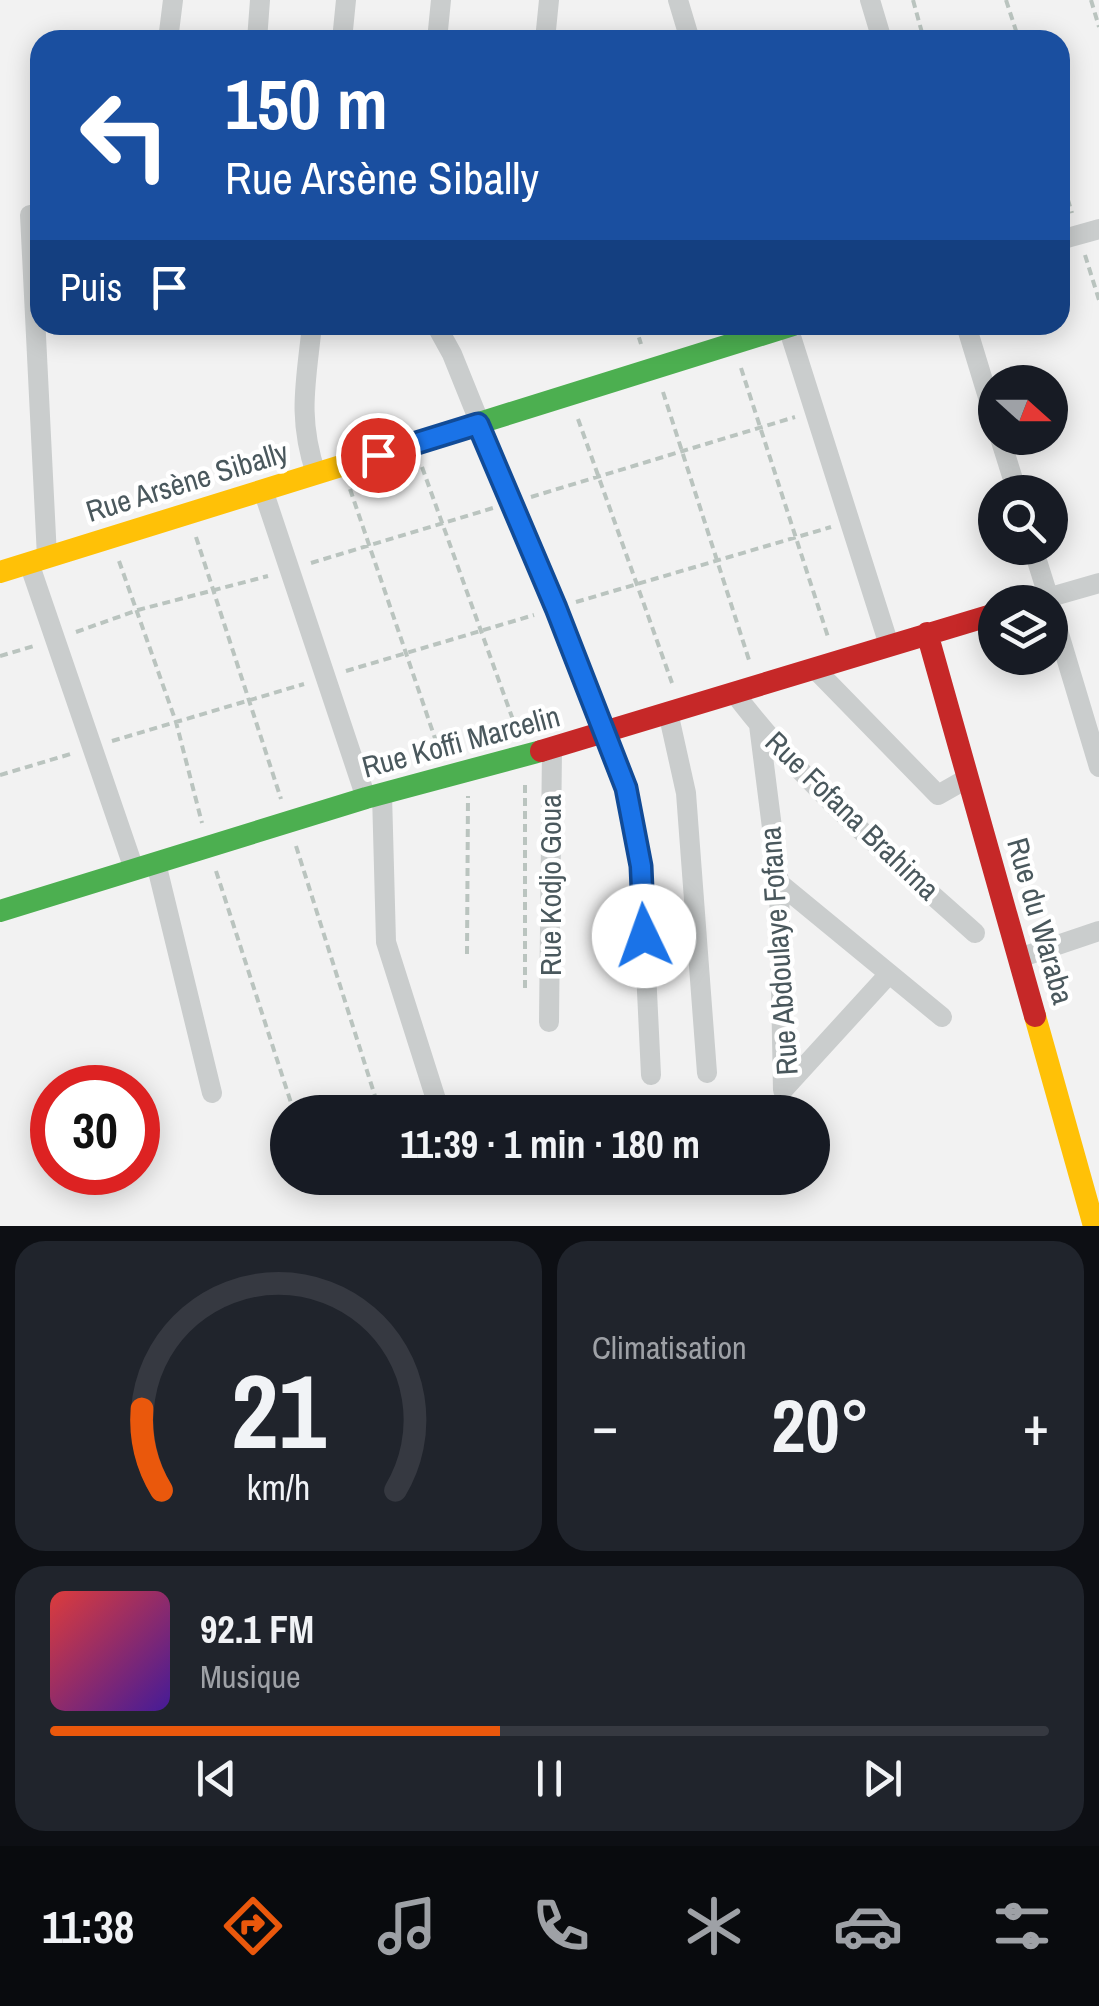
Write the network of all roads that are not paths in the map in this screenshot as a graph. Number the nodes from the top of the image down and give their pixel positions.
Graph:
1 (172, 0) edge
2 (260, 0) edge
3 (346, 0) edge
4 (441, 0) edge
5 (549, 0) edge
6 (678, 0) edge
7 (870, 0) edge
8 (169, 30) edge
9 (257, 30) edge
10 (343, 30) edge
11 (438, 30) edge
12 (546, 30) edge
13 (687, 30) edge
14 (879, 30) edge
15 (1099, 229) edge
16 (1070, 237) edge
17 (33, 335) edge
18 (311, 335) edge
19 (442, 335) edge
20 (764, 335) edge
21 (794, 335) edge
22 (969, 335) edge
23 (978, 365) edge
24 (478, 424) junction
25 (316, 474) junction
26 (263, 490) junction
27 (38, 560) junction
28 (0, 572) edge
29 (1099, 583) edge
30 (1068, 594) edge
31 (978, 619) edge
32 (927, 633) junction
33 (889, 645) junction
34 (826, 666) junction
35 (1068, 672) edge
36 (746, 690) junction
37 (674, 710) junction
38 (758, 725) junction
39 (607, 733) junction
40 (552, 748) junction
41 (1099, 767) edge
42 (968, 778) junction
43 (374, 796) junction
44 (145, 866) junction
45 (779, 883) junction
46 (0, 911) edge
47 (1099, 931) edge
48 (975, 934) dead end
49 (1019, 958) junction
50 (890, 974) junction
51 (942, 1018) dead end
52 (550, 1022) dead end
53 (708, 1073) dead end
54 (651, 1075) dead end
55 (212, 1094) dead end
56 (435, 1095) edge
57 (1095, 1220) edge

1 - 8 street
2 - 9 street
3 - 10 street
4 - 11 street
5 - 12 street
6 - 13 street
7 - 14 street
15 - 16 street
17 - 27 street
18 - 25 street
19 - 24 street
20 - 24 street, Rue Arsène Sibally
21 - 33 street
22 - 23 street
24 - 25 street, Rue Arsène Sibally
24 - 39 street
25 - 26 street, Rue Arsène Sibally
26 - 27 street, Rue Arsène Sibally
26 - 43 street
27 - 28 street, Rue Arsène Sibally
27 - 44 street
29 - 30 street
31 - 32 street, Rue Koffi Marcelin
32 - 33 street, Rue Koffi Marcelin
32 - 42 street, Rue du Waraba
33 - 34 street, Rue Koffi Marcelin
34 - 36 street, Rue Koffi Marcelin
34 - 42 street
35 - 41 street
36 - 37 street, Rue Koffi Marcelin
36 - 38 street, Rue Fofana Brahima
37 - 39 street, Rue Koffi Marcelin
37 - 53 street
38 - 45 street, Rue Abdoulaye Fofana
38 - 48 street, Rue Fofana Brahima
39 - 40 street, Rue Koffi Marcelin
39 - 54 street
40 - 43 street, Rue Koffi Marcelin
40 - 52 street, Rue Kodjo Goua
42 - 49 street, Rue du Waraba
43 - 44 street, Rue Koffi Marcelin
43 - 56 street
44 - 46 street, Rue Koffi Marcelin
44 - 55 street
45 - 50 street
45 - 50 street, Rue Abdoulaye Fofana
47 - 49 street
49 - 57 street, Rue du Waraba
50 - 51 street

